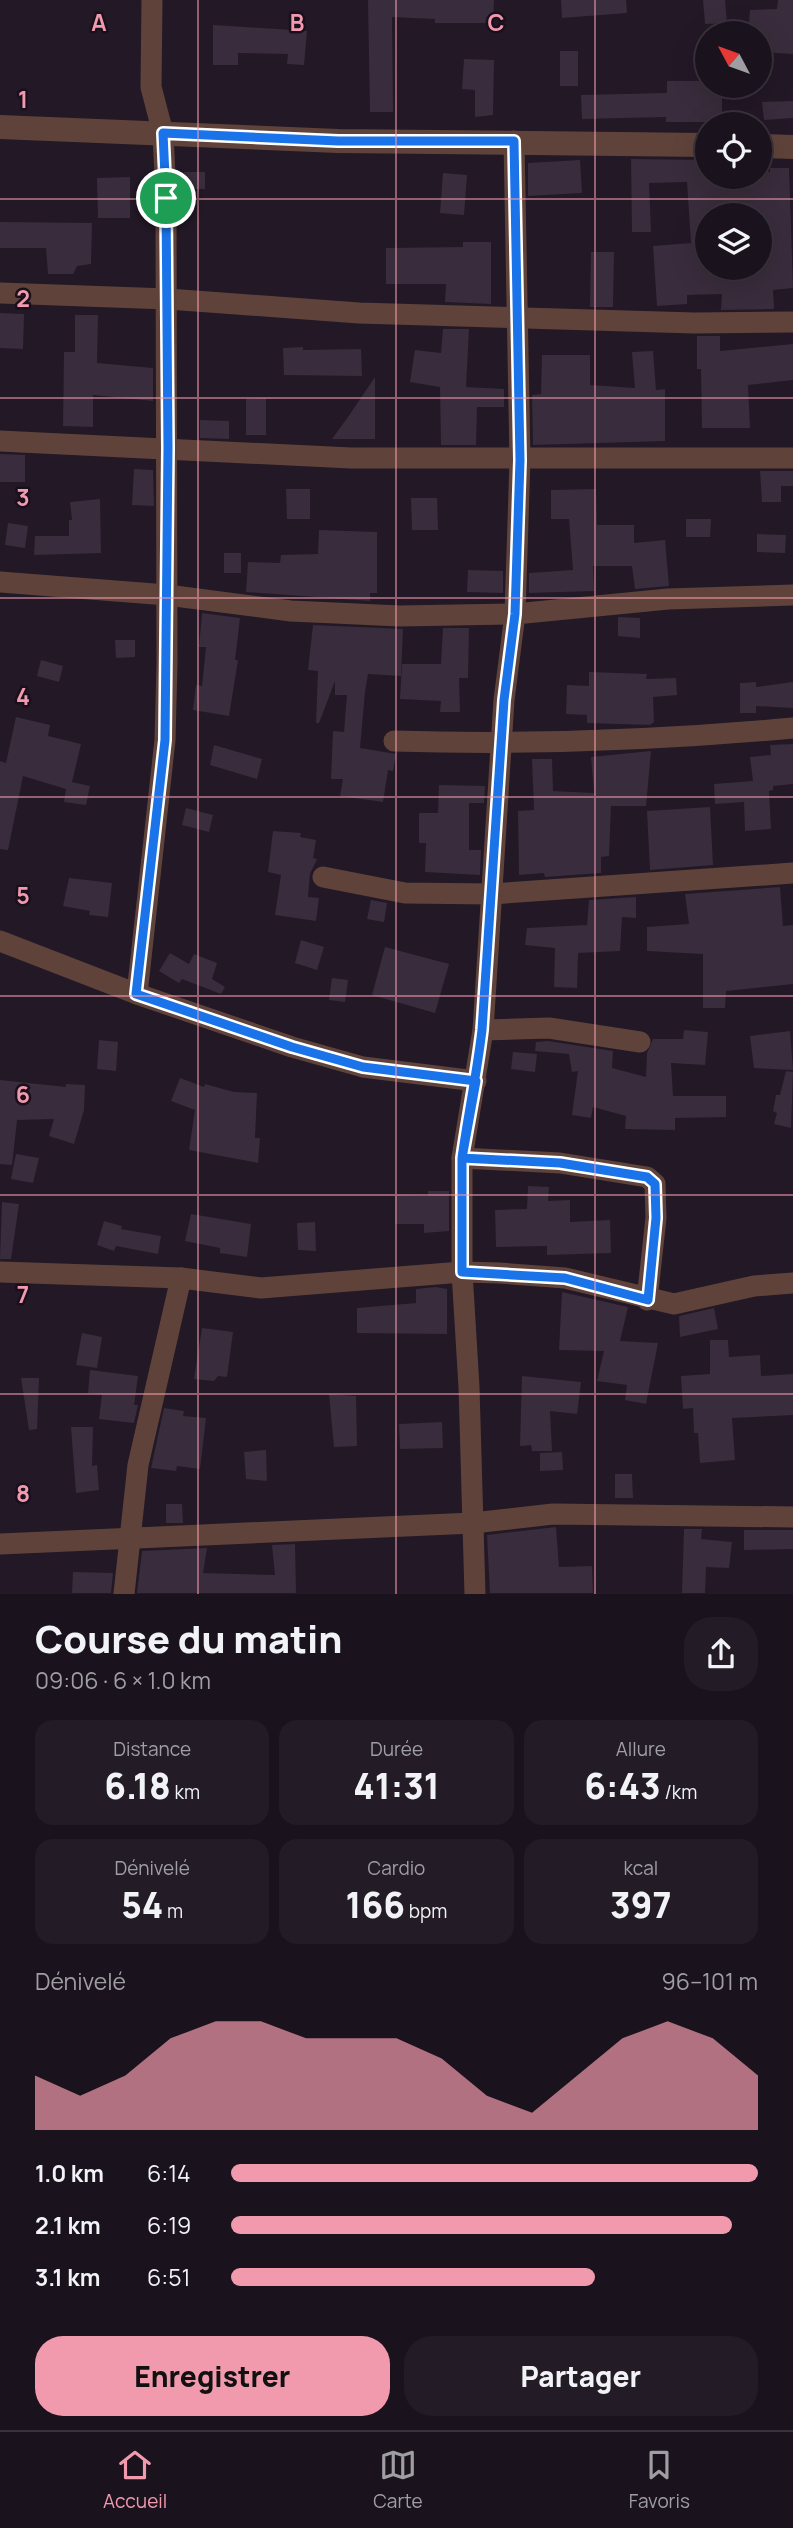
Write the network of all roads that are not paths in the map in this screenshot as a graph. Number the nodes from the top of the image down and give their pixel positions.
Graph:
1 (152, 0) edge
2 (0, 127) edge
3 (163, 133) junction
4 (514, 141) junction
5 (695, 145) edge
6 (772, 146) edge
7 (793, 147) edge
8 (0, 293) edge
9 (168, 299) junction
10 (516, 317) junction
11 (793, 322) edge
12 (0, 442) edge
13 (168, 448) junction
14 (793, 458) edge
15 (520, 460) junction
16 (0, 582) edge
17 (167, 595) junction
18 (793, 595) edge
19 (515, 614) junction
20 (793, 728) edge
21 (394, 741) dead end
22 (502, 743) junction
23 (793, 873) edge
24 (323, 877) dead end
25 (491, 894) junction
26 (0, 941) edge
27 (136, 994) junction
28 (482, 1030) junction
29 (640, 1042) dead end
30 (476, 1081) junction
31 (462, 1158) junction
32 (0, 1272) edge
33 (462, 1272) junction
34 (181, 1278) junction
35 (793, 1283) edge
36 (648, 1300) junction
37 (793, 1517) edge
38 (473, 1523) junction
39 (128, 1540) junction
40 (0, 1544) edge
41 (124, 1594) edge
42 (475, 1594) edge

1 - 3 street
2 - 3 street
3 - 4 street
3 - 9 street
4 - 5 street
4 - 10 street
6 - 7 street
8 - 9 street
9 - 10 street
9 - 13 street
10 - 11 street
10 - 15 street
12 - 13 street
13 - 15 street
13 - 17 street
14 - 15 street
15 - 19 street
16 - 17 street
17 - 19 street
17 - 27 street
18 - 19 street
19 - 22 street
20 - 22 street
21 - 22 street
22 - 25 street
23 - 25 street
24 - 25 street
25 - 28 street
26 - 27 street
27 - 30 street
28 - 29 street
28 - 30 street
30 - 31 street
31 - 33 street
31 - 36 street
32 - 34 street
33 - 34 street
33 - 36 street
33 - 38 street
34 - 39 street
35 - 36 street
37 - 38 street
38 - 39 street
38 - 42 street
39 - 40 street
39 - 41 street

